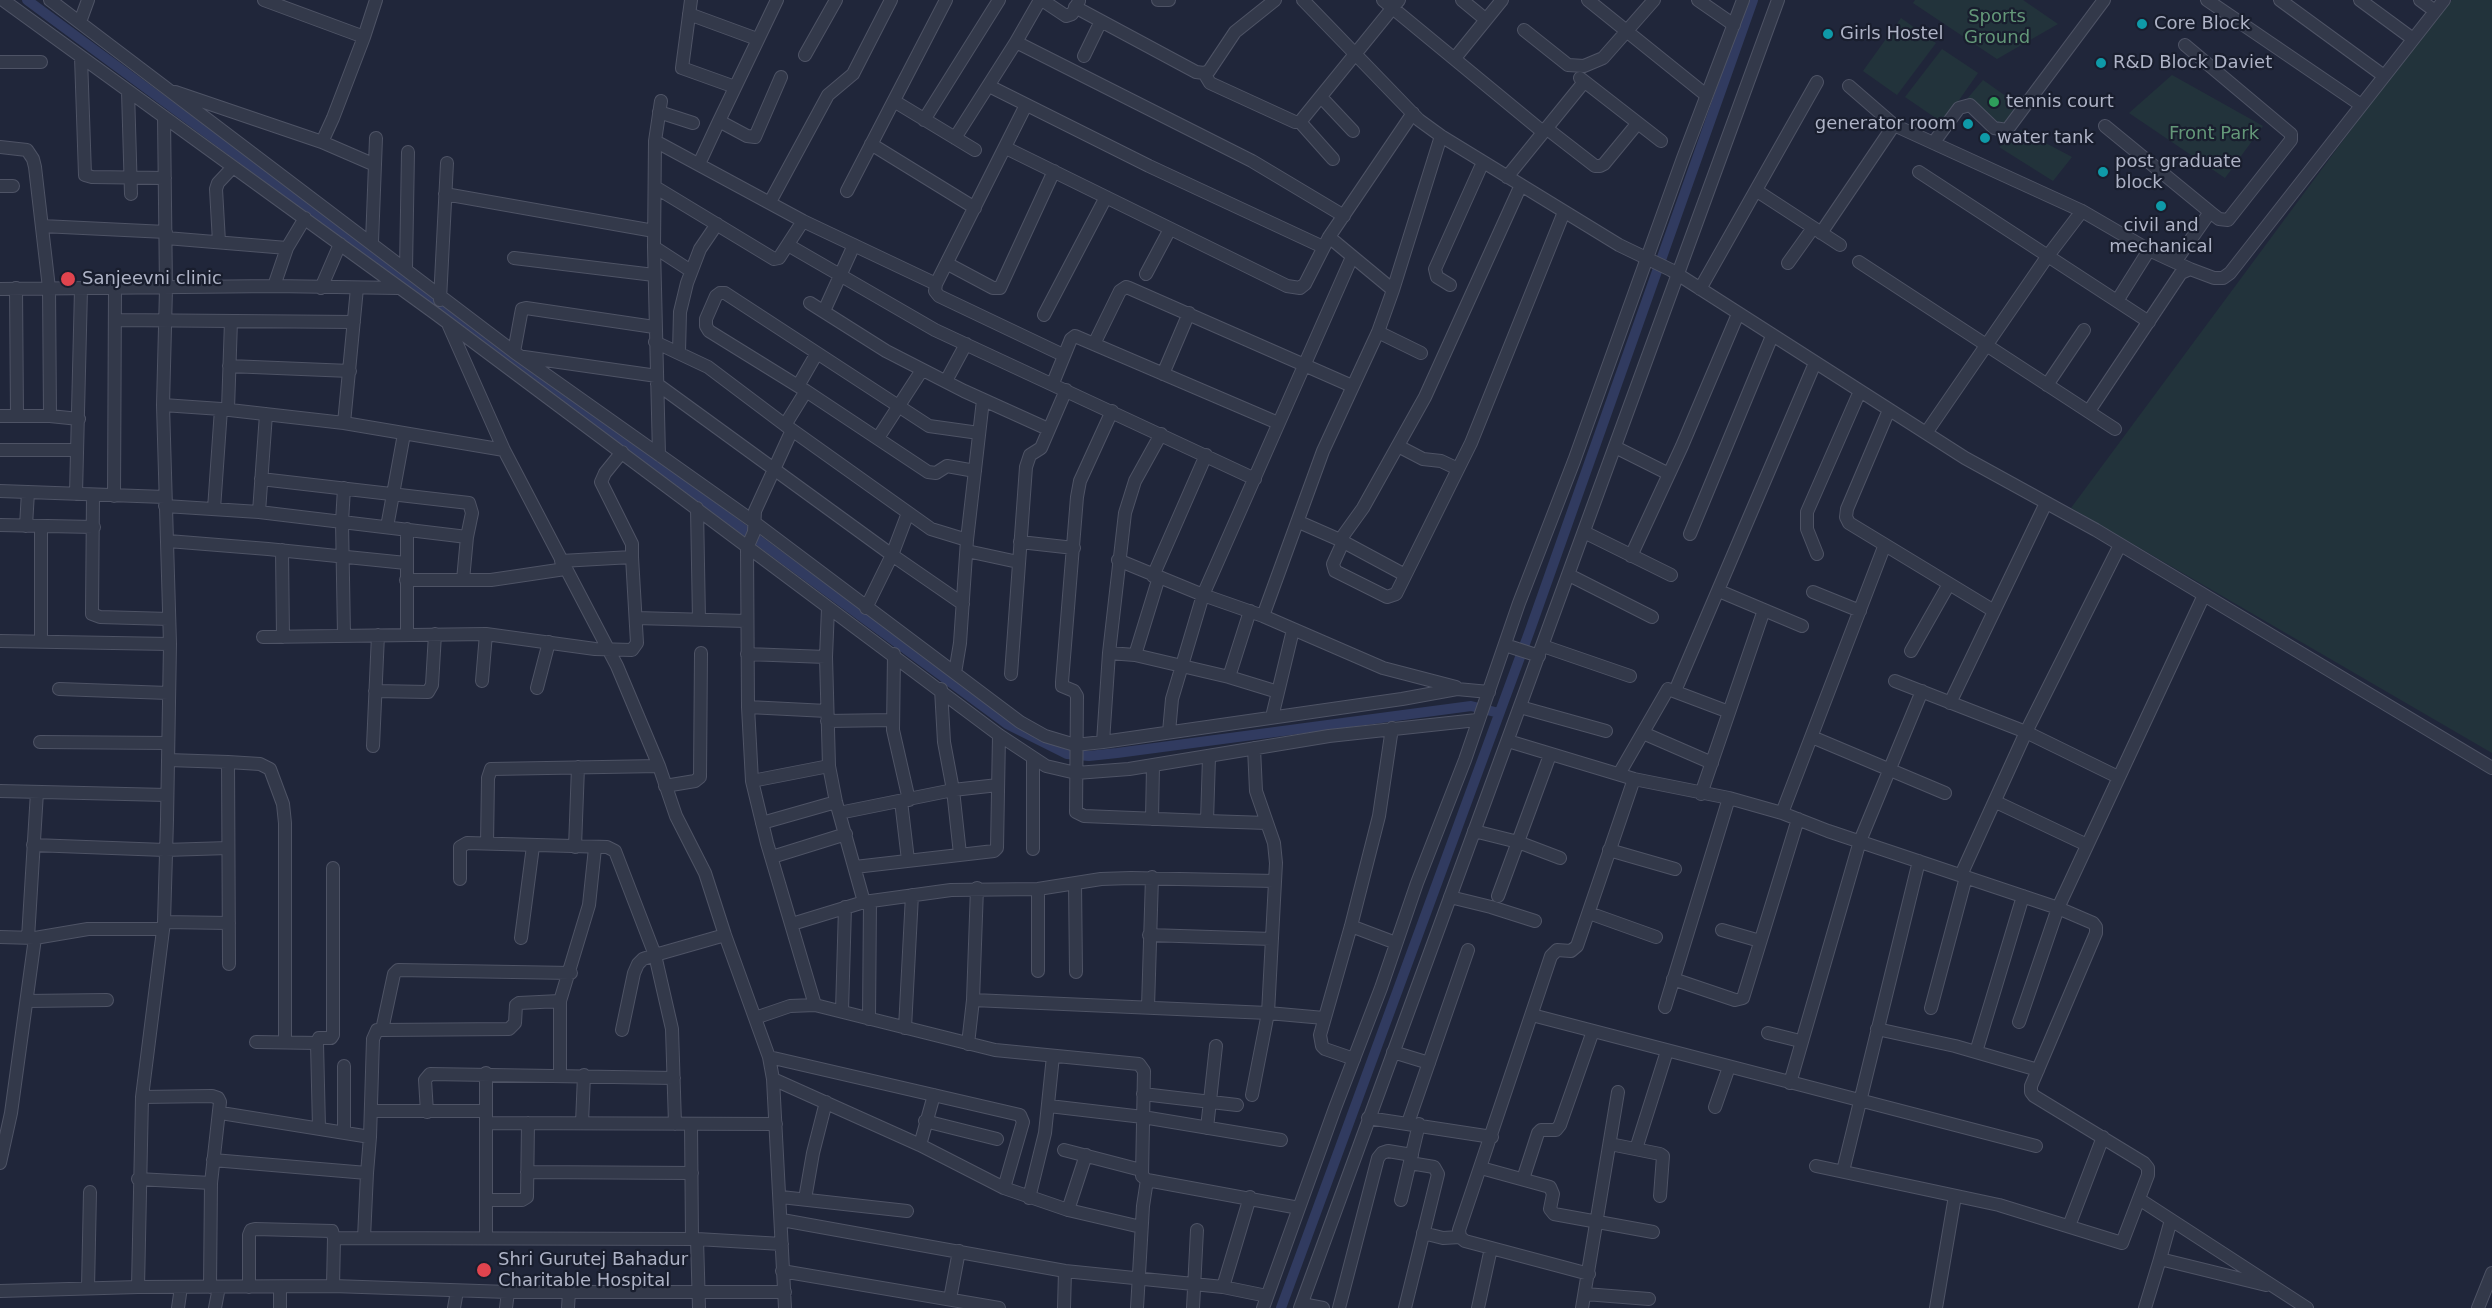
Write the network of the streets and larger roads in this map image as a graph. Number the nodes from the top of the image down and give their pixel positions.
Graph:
1 (3, 0) edge
2 (50, 0) edge
3 (88, 0) edge
4 (264, 0) edge
5 (376, 0) edge
6 (691, 0) edge
7 (777, 0) edge
8 (836, 0) edge
9 (891, 0) edge
10 (946, 0) edge
11 (999, 0) edge
12 (1041, 0) edge
13 (1158, 0) edge
14 (1169, 0) edge
15 (1275, 0) edge
16 (1303, 0) edge
17 (1462, 0) edge
18 (1503, 0) edge
19 (1587, 0) edge
20 (1654, 0) edge
21 (1698, 0) edge
22 (1743, 0) edge
23 (1778, 0) edge
24 (2104, 0) edge
25 (2207, 0) edge
26 (2280, 0) edge
27 (2360, 0) edge
28 (2420, 0) edge
29 (2444, 0) edge
30 (1078, 3) edge
31 (1392, 3) edge
32 (2435, 11) junction
33 (689, 14) junction
34 (1485, 19) junction
35 (1101, 21) junction
36 (80, 22) junction
37 (1734, 24) junction
38 (1524, 30) dead end
39 (1626, 31) junction
40 (364, 37) junction
41 (757, 39) junction
42 (2413, 39) junction
43 (1016, 42) junction
44 (2185, 45) dead end
45 (805, 55) dead end
46 (1354, 55) junction
47 (1084, 56) dead end
48 (81, 57) junction
49 (1455, 58) junction
50 (0, 62) edge
51 (41, 62) dead end
52 (1575, 66) junction
53 (1204, 73) junction
54 (2384, 76) junction
55 (781, 77) dead end
56 (1584, 82) junction
57 (1817, 82) dead end
58 (989, 86) junction
59 (1849, 86) dead end
60 (735, 87) junction
61 (165, 88) junction
62 (128, 91) junction
63 (1707, 95) junction
64 (1321, 97) junction
65 (894, 101) junction
66 (1026, 105) junction
67 (2361, 105) junction
68 (1413, 113) junction
69 (164, 117) junction
70 (924, 120) junction
71 (719, 121) junction
72 (1300, 122) junction
73 (693, 123) dead end
74 (1637, 124) junction
75 (1894, 124) junction
76 (2105, 126) dead end
77 (1545, 130) junction
78 (1353, 131) dead end
79 (1442, 136) junction
80 (376, 138) dead end
81 (955, 138) junction
82 (656, 141) junction
83 (1661, 141) dead end
84 (322, 142) junction
85 (1934, 142) junction
86 (871, 144) junction
87 (0, 147) edge
88 (1006, 148) junction
89 (975, 150) dead end
90 (408, 153) dead end
91 (1333, 159) dead end
92 (1483, 162) junction
93 (447, 163) dead end
94 (699, 164) junction
95 (375, 165) junction
96 (233, 167) junction
97 (1054, 171) junction
98 (1919, 172) dead end
99 (1507, 177) junction
100 (130, 178) junction
101 (165, 178) junction
102 (1521, 185) junction
103 (655, 187) junction
104 (847, 191) dead end
105 (1757, 191) junction
106 (131, 194) dead end
107 (446, 194) junction
108 (1106, 197) junction
109 (770, 202) junction
110 (975, 208) junction
111 (2082, 211) junction
112 (1564, 212) junction
113 (2210, 212) junction
114 (1344, 216) junction
115 (305, 218) junction
116 (802, 220) junction
117 (717, 224) junction
118 (42, 226) junction
119 (1170, 229) junction
120 (1817, 230) junction
121 (654, 231) junction
122 (166, 235) junction
123 (219, 242) junction
124 (372, 242) junction
125 (1326, 242) junction
126 (340, 244) junction
127 (788, 245) junction
128 (854, 245) junction
129 (1840, 245) dead end
130 (654, 247) junction
131 (287, 248) junction
132 (2149, 250) junction
133 (1352, 257) junction
134 (2048, 257) junction
135 (514, 258) dead end
136 (1650, 260) junction
137 (1859, 262) dead end
138 (2175, 262) junction
139 (1788, 263) dead end
140 (948, 264) junction
141 (2190, 268) junction
142 (406, 269) junction
143 (691, 271) junction
144 (1675, 272) junction
145 (1146, 274) dead end
146 (654, 275) junction
147 (841, 275) junction
148 (936, 284) junction
149 (1450, 285) dead end
150 (274, 286) junction
151 (16, 288) junction
152 (49, 288) junction
153 (321, 288) junction
154 (357, 288) junction
155 (398, 288) junction
156 (0, 289) edge
157 (115, 289) junction
158 (166, 289) junction
159 (1700, 289) junction
160 (81, 290) junction
161 (1393, 290) junction
162 (2117, 301) junction
163 (810, 303) dead end
164 (439, 305) junction
165 (824, 311) junction
166 (1189, 313) junction
167 (1738, 314) junction
168 (1044, 315) dead end
169 (115, 320) junction
170 (165, 320) junction
171 (231, 321) junction
172 (354, 322) junction
173 (2148, 322) junction
174 (448, 323) junction
175 (654, 327) junction
176 (2084, 330) dead end
177 (1378, 332) junction
178 (1772, 336) junction
179 (655, 342) junction
180 (966, 344) junction
181 (1094, 344) junction
182 (1988, 344) junction
183 (679, 352) junction
184 (817, 352) junction
185 (1421, 353) dead end
186 (519, 354) junction
187 (1064, 355) junction
188 (1815, 363) junction
189 (1304, 364) junction
190 (229, 366) junction
191 (922, 370) junction
192 (350, 371) junction
193 (1163, 374) junction
194 (657, 380) junction
195 (946, 381) junction
196 (1053, 383) junction
197 (1352, 386) junction
198 (2048, 386) junction
199 (802, 388) junction
200 (1066, 390) junction
201 (1860, 391) junction
202 (983, 400) junction
203 (163, 405) junction
204 (900, 407) junction
205 (224, 409) junction
206 (1889, 410) junction
207 (1112, 411) junction
208 (2089, 411) junction
209 (266, 414) junction
210 (0, 416) edge
211 (17, 416) junction
212 (50, 416) junction
213 (79, 419) junction
214 (344, 423) junction
215 (1278, 423) junction
216 (788, 428) junction
217 (1048, 429) junction
218 (2115, 429) dead end
219 (979, 433) junction
220 (1926, 433) junction
221 (404, 434) junction
222 (1161, 434) junction
223 (878, 438) junction
224 (1398, 446) junction
225 (1616, 447) junction
226 (0, 450) edge
227 (77, 450) junction
228 (504, 450) junction
229 (622, 452) junction
230 (659, 455) junction
231 (1206, 455) junction
232 (1458, 469) junction
233 (774, 470) junction
234 (975, 471) junction
235 (1669, 474) junction
236 (1255, 479) junction
237 (261, 480) junction
238 (344, 488) junction
239 (0, 490) edge
240 (28, 492) junction
241 (394, 493) junction
242 (76, 494) junction
243 (93, 495) junction
244 (114, 496) junction
245 (165, 502) junction
246 (2046, 503) junction
247 (697, 508) junction
248 (214, 509) junction
249 (259, 512) junction
250 (908, 513) junction
251 (342, 522) junction
252 (1299, 522) junction
253 (0, 525) edge
254 (26, 526) junction
255 (42, 527) junction
256 (387, 527) junction
257 (94, 528) junction
258 (407, 529) junction
259 (1584, 532) junction
260 (1690, 534) dead end
261 (751, 536) junction
262 (467, 537) junction
263 (168, 541) junction
264 (1341, 541) junction
265 (1020, 542) junction
266 (967, 545) junction
267 (2120, 545) junction
268 (1884, 547) junction
269 (1074, 548) junction
270 (282, 550) junction
271 (1817, 554) dead end
272 (892, 555) junction
273 (1631, 556) junction
274 (343, 557) junction
275 (632, 557) junction
276 (1118, 560) junction
277 (1018, 562) junction
278 (406, 563) junction
279 (563, 565) junction
280 (1405, 575) junction
281 (1569, 575) junction
282 (1671, 575) dead end
283 (1156, 577) junction
284 (406, 580) junction
285 (463, 580) junction
286 (1949, 584) junction
287 (1719, 591) junction
288 (1813, 592) dead end
289 (1203, 595) junction
290 (2204, 595) junction
291 (963, 604) junction
292 (828, 608) junction
293 (866, 608) junction
294 (1764, 610) junction
295 (1250, 611) junction
296 (1860, 611) junction
297 (1994, 611) junction
298 (1263, 616) junction
299 (1652, 617) dead end
300 (636, 618) junction
301 (169, 619) junction
302 (699, 621) junction
303 (746, 621) junction
304 (1802, 626) dead end
305 (1293, 630) junction
306 (407, 634) junction
307 (435, 634) junction
308 (486, 634) junction
309 (344, 635) junction
310 (378, 635) junction
311 (263, 637) dead end
312 (283, 637) junction
313 (41, 640) junction
314 (0, 641) edge
315 (549, 642) junction
316 (170, 644) junction
317 (1509, 646) junction
318 (609, 651) junction
319 (1536, 651) junction
320 (1911, 651) dead end
321 (701, 653) dead end
322 (1109, 653) junction
323 (747, 654) junction
324 (894, 654) junction
325 (1135, 655) junction
326 (826, 657) junction
327 (1182, 666) junction
328 (955, 673) junction
329 (1011, 674) dead end
330 (1630, 676) dead end
331 (1229, 677) junction
332 (482, 681) dead end
333 (1895, 681) dead end
334 (537, 688) dead end
335 (59, 689) dead end
336 (941, 689) junction
337 (1467, 689) junction
338 (375, 691) junction
339 (1675, 691) junction
340 (1922, 691) junction
341 (1278, 692) junction
342 (168, 693) junction
343 (1950, 703) junction
344 (1484, 706) junction
345 (748, 707) junction
346 (1520, 707) junction
347 (1730, 712) junction
348 (827, 716) junction
349 (1272, 717) junction
350 (892, 720) junction
351 (1392, 728) junction
352 (1606, 731) dead end
353 (1169, 732) junction
354 (2026, 732) junction
355 (1643, 733) junction
356 (999, 735) junction
357 (1812, 737) junction
358 (1508, 741) junction
359 (40, 742) dead end
360 (1103, 742) junction
361 (168, 743) junction
362 (373, 746) dead end
363 (1254, 748) junction
364 (1550, 755) junction
365 (1209, 757) junction
366 (1033, 759) junction
367 (1076, 759) junction
368 (168, 760) junction
369 (228, 762) junction
370 (1712, 763) junction
371 (829, 765) junction
372 (659, 766) junction
373 (1153, 766) junction
374 (578, 767) junction
375 (2492, 768) edge
376 (1890, 770) junction
377 (1619, 774) junction
378 (2118, 777) junction
379 (1634, 779) junction
380 (752, 781) junction
381 (998, 785) junction
382 (665, 786) junction
383 (953, 790) junction
384 (0, 791) edge
385 (37, 792) junction
386 (1944, 793) dead end
387 (1701, 794) junction
388 (167, 795) junction
389 (1729, 798) junction
390 (905, 800) junction
391 (1996, 802) junction
392 (838, 808) junction
393 (1782, 813) junction
394 (1152, 819) junction
395 (1798, 819) junction
396 (1208, 821) junction
397 (762, 823) junction
398 (1267, 823) junction
399 (1474, 831) junction
400 (846, 834) junction
401 (1860, 841) junction
402 (1518, 842) junction
403 (487, 844) junction
404 (33, 845) junction
405 (2087, 845) junction
406 (533, 846) junction
407 (228, 848) junction
408 (575, 848) junction
409 (595, 848) junction
410 (1033, 849) dead end
411 (165, 850) junction
412 (1609, 850) junction
413 (960, 854) junction
414 (772, 857) junction
415 (1560, 858) dead end
416 (908, 860) junction
417 (1919, 861) junction
418 (855, 867) junction
419 (333, 868) dead end
420 (1675, 869) dead end
421 (1964, 876) junction
422 (1152, 877) junction
423 (460, 879) dead end
424 (1275, 881) junction
425 (1075, 883) junction
426 (977, 888) junction
427 (1038, 889) junction
428 (912, 895) junction
429 (1498, 896) dead end
430 (2023, 896) junction
431 (1450, 897) junction
432 (867, 901) junction
433 (845, 906) junction
434 (2058, 908) junction
435 (1589, 913) junction
436 (1535, 921) dead end
437 (229, 923) junction
438 (792, 924) junction
439 (163, 925) junction
440 (1351, 926) junction
441 (1722, 930) dead end
442 (725, 935) junction
443 (1149, 935) junction
444 (0, 937) edge
445 (1656, 937) dead end
446 (32, 938) junction
447 (521, 938) dead end
448 (1272, 939) junction
449 (1760, 941) junction
450 (1396, 943) junction
451 (1468, 950) dead end
452 (655, 955) junction
453 (229, 964) dead end
454 (1038, 971) dead end
455 (1076, 972) dead end
456 (571, 973) junction
457 (1673, 979) junction
458 (106, 1000) dead end
459 (973, 1000) junction
460 (27, 1001) junction
461 (560, 1001) junction
462 (815, 1005) junction
463 (1665, 1006) dead end
464 (1148, 1007) junction
465 (1931, 1008) dead end
466 (842, 1011) junction
467 (1269, 1013) junction
468 (1532, 1015) junction
469 (755, 1018) junction
470 (1324, 1018) junction
471 (869, 1019) junction
472 (2019, 1022) dead end
473 (905, 1028) junction
474 (1877, 1029) junction
475 (382, 1030) junction
476 (622, 1030) dead end
477 (1593, 1031) junction
478 (1768, 1033) dead end
479 (1800, 1041) junction
480 (256, 1042) dead end
481 (285, 1042) junction
482 (317, 1043) junction
483 (968, 1044) junction
484 (1216, 1046) dead end
485 (1667, 1051) junction
486 (1393, 1052) junction
487 (1976, 1052) junction
488 (1053, 1056) junction
489 (770, 1057) junction
490 (1354, 1059) junction
491 (1429, 1063) junction
492 (344, 1066) dead end
493 (1729, 1067) junction
494 (2038, 1070) junction
495 (486, 1073) junction
496 (560, 1075) junction
497 (584, 1075) junction
498 (674, 1078) junction
499 (773, 1079) junction
500 (1790, 1083) junction
501 (1618, 1092) dead end
502 (1143, 1094) junction
503 (934, 1095) junction
504 (1252, 1095) dead end
505 (142, 1096) junction
506 (826, 1102) junction
507 (1210, 1102) junction
508 (1859, 1102) junction
509 (1237, 1105) dead end
510 (1049, 1106) junction
511 (1715, 1107) dead end
512 (5, 1111) edge
513 (373, 1111) junction
514 (427, 1112) junction
515 (220, 1113) junction
516 (486, 1117) junction
517 (1143, 1118) junction
518 (1368, 1118) junction
519 (925, 1121) junction
520 (528, 1123) junction
521 (582, 1124) junction
522 (675, 1124) junction
523 (691, 1124) junction
524 (776, 1124) junction
525 (1414, 1124) junction
526 (319, 1128) junction
527 (1207, 1128) junction
528 (344, 1134) junction
529 (370, 1137) junction
530 (1492, 1137) junction
531 (2103, 1137) junction
532 (997, 1139) dead end
533 (1281, 1140) dead end
534 (1610, 1144) junction
535 (920, 1145) junction
536 (2036, 1146) dead end
537 (1636, 1149) junction
538 (1064, 1150) dead end
539 (1086, 1155) junction
540 (1411, 1159) junction
541 (0, 1160) edge
542 (213, 1160) junction
543 (1816, 1166) dead end
544 (1481, 1168) junction
545 (527, 1172) junction
546 (1844, 1172) junction
547 (367, 1173) junction
548 (692, 1173) junction
549 (1144, 1175) junction
550 (138, 1179) junction
551 (1523, 1179) junction
552 (211, 1183) junction
553 (1004, 1188) junction
554 (90, 1192) dead end
555 (1660, 1196) dead end
556 (1955, 1196) junction
557 (781, 1197) junction
558 (1250, 1197) junction
559 (1029, 1198) junction
560 (2139, 1198) junction
561 (805, 1199) junction
562 (486, 1200) junction
563 (1401, 1200) dead end
564 (1299, 1208) junction
565 (1068, 1210) junction
566 (908, 1211) dead end
567 (782, 1220) junction
568 (2171, 1220) junction
569 (1597, 1224) junction
570 (2069, 1226) junction
571 (1141, 1227) junction
572 (1197, 1230) dead end
573 (1653, 1232) dead end
574 (1423, 1233) junction
575 (1460, 1237) junction
576 (334, 1238) junction
577 (364, 1238) junction
578 (486, 1238) junction
579 (695, 1239) junction
580 (782, 1244) junction
581 (1491, 1248) junction
582 (959, 1251) junction
583 (2160, 1259) junction
584 (782, 1271) junction
585 (1065, 1271) junction
586 (2492, 1273) edge
587 (1590, 1274) junction
588 (1139, 1278) junction
589 (1195, 1285) junction
590 (333, 1286) junction
591 (138, 1287) junction
592 (182, 1287) junction
593 (215, 1287) junction
594 (249, 1287) junction
595 (280, 1287) junction
596 (1222, 1287) junction
597 (2275, 1287) junction
598 (88, 1288) junction
599 (0, 1291) edge
600 (457, 1291) junction
601 (508, 1292) junction
602 (569, 1292) junction
603 (700, 1292) junction
604 (785, 1292) junction
605 (1585, 1294) junction
606 (950, 1299) junction
607 (1649, 1299) dead end
608 (1265, 1302) edge
609 (2291, 1303) edge
610 (1301, 1306) edge
611 (178, 1308) edge
612 (215, 1308) edge
613 (280, 1308) edge
614 (454, 1308) edge
615 (506, 1308) edge
616 (568, 1308) edge
617 (699, 1308) edge
618 (785, 1308) edge
619 (999, 1308) edge
620 (1064, 1308) edge
621 (1137, 1308) edge
622 (1192, 1308) edge
623 (1323, 1308) edge
624 (1339, 1308) edge
625 (1405, 1308) edge
626 (1478, 1308) edge
627 (1582, 1308) edge
628 (1936, 1308) edge
629 (2145, 1308) edge
630 (2307, 1308) edge
631 (2478, 1308) edge

1 - 48 street
2 - 36 street
3 - 36 street
4 - 40 street
5 - 40 street
6 - 33 street
7 - 41 street
8 - 45 street
9 - 109 street
10 - 65 street
11 - 70 street
12 - 30 street
12 - 43 street
13 - 14 street
15 - 53 street
16 - 46 street
17 - 34 street
18 - 34 street
19 - 39 street
20 - 39 street
21 - 37 street
22 - 37 street
23 - 144 street
24 - 85 street
25 - 67 street
26 - 54 street
27 - 42 street
28 - 32 street
29 - 32 street
30 - 35 street
31 - 46 street
31 - 49 street
32 - 42 street
33 - 41 street
33 - 60 street
34 - 49 street
35 - 47 street
35 - 53 street
36 - 61 street
37 - 63 street
38 - 52 street
39 - 52 street
39 - 63 street
40 - 84 street
41 - 60 street
42 - 54 street
43 - 58 street
43 - 114 street
44 - 113 street
46 - 64 street
46 - 68 street
48 - 62 street
48 - 100 street
49 - 77 street
50 - 51 street
52 - 56 street
53 - 72 street
54 - 67 street
55 - 71 street
56 - 74 street
56 - 77 street
57 - 105 street
58 - 66 street
58 - 81 street
59 - 75 street
60 - 71 street
61 - 84 street
61 - 124 street
62 - 69 street
62 - 100 street
63 - 136 street
64 - 72 street
64 - 78 street
65 - 70 street
65 - 86 street
66 - 88 street
66 - 125 street
67 - 141 street
68 - 79 street
68 - 114 street
69 - 96 street
69 - 101 street
70 - 81 street
71 - 94 street
72 - 91 street
73 - 82 street
74 - 77 street
74 - 83 street
75 - 85 street
75 - 120 street
76 - 113 street
77 - 99 street
79 - 92 street
79 - 161 street
80 - 95 street
81 - 89 street
82 - 94 street
82 - 103 street
84 - 95 street
85 - 111 street
86 - 104 street
86 - 110 street
87 - 118 street
88 - 97 street
88 - 110 street
90 - 142 street
92 - 99 street
92 - 149 street
93 - 107 street
94 - 109 street
95 - 124 street
96 - 115 street
96 - 123 street
97 - 108 street
97 - 140 street
98 - 134 street
99 - 102 street
100 - 101 street
100 - 106 street
101 - 122 street
102 - 112 street
102 - 224 street
103 - 117 street
103 - 121 street
105 - 120 street
105 - 159 street
107 - 121 street
107 - 164 street
108 - 119 street
108 - 168 street
109 - 116 street
110 - 140 street
111 - 132 street
111 - 134 street
112 - 136 street
112 - 232 street
113 - 138 street
114 - 125 street
115 - 126 street
115 - 131 street
116 - 127 street
116 - 128 street
117 - 127 street
117 - 143 street
118 - 122 street
118 - 152 street
119 - 125 street
119 - 145 street
120 - 129 street
120 - 139 street
121 - 130 street
122 - 123 street
122 - 158 street
123 - 131 street
124 - 142 street
125 - 133 street
126 - 153 street
126 - 155 street
127 - 147 street
128 - 147 street
128 - 148 street
130 - 143 street
130 - 146 street
131 - 150 street
132 - 138 street
132 - 162 street
133 - 161 street
133 - 189 street
134 - 162 street
134 - 182 street
135 - 146 street
136 - 144 street
136 - 317 street
137 - 182 street
138 - 141 street
140 - 148 street
141 - 173 street
142 - 164 street
143 - 183 street
144 - 159 street
144 - 225 street
146 - 175 street
147 - 165 street
147 - 180 street
148 - 187 street
150 - 153 street
150 - 158 street
151 - 152 street
151 - 156 street
151 - 211 street
152 - 160 street
152 - 212 street
153 - 154 street
154 - 155 street
154 - 172 street
155 - 164 street
157 - 158 street
157 - 160 street
157 - 169 street
158 - 170 street
159 - 167 street
160 - 213 street
161 - 177 street
162 - 173 street
163 - 165 street
164 - 174 street
164 - 186 street
165 - 191 street
166 - 181 street
166 - 189 street
166 - 193 street
167 - 178 street
167 - 235 street
169 - 170 street
169 - 244 street
170 - 171 street
170 - 203 street
171 - 172 street
171 - 190 street
172 - 192 street
173 - 208 street
174 - 228 street
174 - 229 street
175 - 179 street
175 - 186 street
176 - 198 street
177 - 185 street
177 - 197 street
178 - 188 street
178 - 260 street
179 - 183 street
179 - 194 street
180 - 195 street
180 - 196 street
181 - 187 street
181 - 193 street
182 - 198 street
182 - 220 street
183 - 216 street
184 - 199 street
184 - 199 street
184 - 204 street
186 - 194 street
186 - 230 street
187 - 196 street
188 - 201 street
188 - 287 street
189 - 197 street
189 - 215 street
190 - 192 street
190 - 205 street
191 - 195 street
191 - 204 street
192 - 214 street
193 - 215 street
194 - 230 street
194 - 233 street
195 - 202 street
196 - 200 street
197 - 252 street
198 - 208 street
199 - 216 street
199 - 223 street
200 - 207 street
200 - 217 street
201 - 206 street
201 - 271 street
202 - 217 street
202 - 219 street
203 - 205 street
203 - 245 street
204 - 219 street
204 - 223 street
205 - 209 street
205 - 248 street
206 - 220 street
206 - 268 street
207 - 222 street
207 - 269 street
208 - 218 street
209 - 214 street
209 - 237 street
210 - 211 street
211 - 212 street
212 - 213 street
213 - 227 street
214 - 221 street
215 - 236 street
216 - 233 street
216 - 250 street
217 - 265 street
219 - 234 street
220 - 246 street
221 - 228 street
221 - 241 street
222 - 231 street
222 - 276 street
223 - 234 street
224 - 232 street
224 - 264 street
225 - 235 street
225 - 259 street
226 - 227 street
227 - 242 street
228 - 279 street
229 - 247 street
229 - 275 street
230 - 261 street
231 - 236 street
231 - 283 street
232 - 280 street
233 - 261 street
233 - 272 street
234 - 266 street
235 - 273 street
236 - 289 street
237 - 238 street
237 - 249 street
238 - 241 street
238 - 251 street
239 - 240 street
240 - 242 street
240 - 254 street
241 - 256 street
241 - 262 street
242 - 243 street
243 - 244 street
243 - 257 street
244 - 245 street
245 - 248 street
245 - 263 street
246 - 267 street
246 - 297 street
247 - 261 street
247 - 302 street
248 - 249 street
249 - 251 street
250 - 266 street
250 - 272 street
251 - 256 street
251 - 274 street
252 - 264 street
252 - 298 street
253 - 254 street
254 - 255 street
255 - 257 street
255 - 313 street
256 - 258 street
257 - 301 street
258 - 262 street
258 - 278 street
259 - 273 street
259 - 281 street
261 - 292 street
261 - 293 street
261 - 303 street
262 - 285 street
263 - 270 street
263 - 301 street
264 - 280 street
264 - 280 street
265 - 269 street
265 - 277 street
266 - 277 street
266 - 291 street
267 - 290 street
267 - 354 street
268 - 286 street
268 - 296 street
269 - 367 street
270 - 274 street
270 - 312 street
272 - 291 street
272 - 293 street
273 - 282 street
274 - 278 street
274 - 309 street
275 - 279 street
275 - 300 street
276 - 283 street
276 - 322 street
277 - 329 street
278 - 284 street
279 - 285 street
279 - 318 street
281 - 299 street
281 - 319 street
283 - 289 street
283 - 325 street
284 - 285 street
284 - 306 street
286 - 297 street
286 - 320 street
287 - 294 street
287 - 339 street
288 - 296 street
289 - 295 street
289 - 327 street
290 - 375 street
290 - 378 street
291 - 328 street
292 - 324 street
292 - 326 street
293 - 328 street
294 - 304 street
294 - 347 street
295 - 298 street
295 - 331 street
296 - 357 street
297 - 343 street
298 - 305 street
300 - 302 street
300 - 318 street
301 - 316 street
302 - 303 street
303 - 323 street
305 - 337 street
305 - 341 street
306 - 307 street
306 - 310 street
307 - 308 street
307 - 338 street
308 - 315 street
308 - 332 street
309 - 310 street
309 - 312 street
310 - 338 street
311 - 312 street
313 - 314 street
313 - 316 street
315 - 318 street
315 - 334 street
316 - 342 street
317 - 319 street
317 - 344 street
318 - 372 street
319 - 330 street
319 - 346 street
321 - 382 street
322 - 325 street
322 - 360 street
323 - 326 street
323 - 345 street
324 - 336 street
324 - 350 street
325 - 327 street
326 - 348 street
327 - 331 street
327 - 353 street
328 - 367 street
331 - 341 street
333 - 340 street
335 - 342 street
336 - 356 street
336 - 383 street
337 - 344 street
337 - 349 street
338 - 362 street
339 - 347 street
339 - 355 street
340 - 343 street
340 - 376 street
341 - 349 street
342 - 361 street
343 - 354 street
344 - 351 street
344 - 450 street
345 - 348 street
345 - 380 street
346 - 352 street
346 - 358 street
347 - 370 street
348 - 350 street
348 - 371 street
349 - 353 street
350 - 390 street
351 - 363 street
351 - 440 street
353 - 360 street
354 - 378 street
354 - 391 street
355 - 370 street
355 - 377 street
356 - 366 street
356 - 381 street
357 - 376 street
357 - 393 street
358 - 364 street
358 - 399 street
359 - 361 street
360 - 367 street
361 - 368 street
363 - 365 street
363 - 398 street
364 - 377 street
364 - 402 street
365 - 373 street
365 - 396 street
366 - 367 street
366 - 410 street
367 - 373 street
367 - 394 street
368 - 369 street
368 - 388 street
369 - 407 street
369 - 481 street
370 - 387 street
371 - 380 street
371 - 392 street
372 - 374 street
372 - 382 street
373 - 394 street
374 - 403 street
374 - 408 street
376 - 386 street
376 - 401 street
377 - 379 street
378 - 405 street
379 - 387 street
379 - 412 street
380 - 397 street
381 - 383 street
381 - 413 street
382 - 442 street
383 - 390 street
383 - 413 street
384 - 385 street
385 - 388 street
385 - 404 street
387 - 389 street
388 - 411 street
389 - 393 street
389 - 457 street
390 - 392 street
390 - 416 street
391 - 405 street
391 - 421 street
392 - 397 street
392 - 400 street
393 - 395 street
394 - 396 street
395 - 401 street
395 - 449 street
396 - 398 street
397 - 414 street
398 - 424 street
399 - 402 street
399 - 431 street
400 - 414 street
400 - 418 street
401 - 417 street
401 - 479 street
402 - 415 street
402 - 429 street
403 - 406 street
403 - 423 street
404 - 411 street
404 - 446 street
405 - 434 street
406 - 408 street
406 - 447 street
407 - 411 street
407 - 437 street
408 - 409 street
409 - 452 street
409 - 456 street
411 - 439 street
412 - 420 street
412 - 435 street
413 - 416 street
414 - 438 street
416 - 418 street
417 - 421 street
417 - 474 street
418 - 432 street
419 - 482 street
421 - 430 street
421 - 465 street
422 - 424 street
422 - 425 street
422 - 443 street
424 - 448 street
425 - 427 street
425 - 455 street
426 - 427 street
426 - 428 street
426 - 459 street
427 - 454 street
428 - 432 street
428 - 473 street
430 - 434 street
430 - 487 street
431 - 436 street
431 - 486 street
432 - 433 street
432 - 471 street
433 - 438 street
433 - 466 street
434 - 472 street
434 - 494 street
435 - 445 street
435 - 468 street
437 - 439 street
437 - 453 street
438 - 462 street
439 - 446 street
439 - 505 street
440 - 450 street
440 - 470 street
441 - 449 street
442 - 452 street
442 - 469 street
443 - 448 street
443 - 464 street
444 - 446 street
446 - 460 street
448 - 467 street
449 - 457 street
450 - 490 street
451 - 491 street
452 - 476 street
452 - 498 street
456 - 461 street
456 - 475 street
457 - 463 street
458 - 460 street
459 - 464 street
459 - 483 street
460 - 512 street
461 - 475 street
461 - 496 street
462 - 466 street
462 - 469 street
464 - 467 street
466 - 471 street
467 - 470 street
467 - 504 street
468 - 477 street
468 - 530 street
469 - 489 street
470 - 490 street
471 - 473 street
473 - 483 street
474 - 487 street
474 - 508 street
475 - 513 street
477 - 485 street
477 - 551 street
478 - 479 street
479 - 500 street
480 - 481 street
481 - 482 street
482 - 526 street
483 - 488 street
484 - 507 street
485 - 493 street
485 - 537 street
486 - 491 street
486 - 518 street
487 - 494 street
488 - 502 street
488 - 510 street
489 - 499 street
489 - 503 street
490 - 564 street
491 - 525 street
492 - 528 street
493 - 500 street
493 - 511 street
494 - 531 street
495 - 496 street
495 - 514 street
495 - 516 street
496 - 497 street
497 - 498 street
497 - 521 street
498 - 522 street
499 - 506 street
499 - 524 street
500 - 508 street
501 - 534 street
502 - 507 street
502 - 517 street
503 - 519 street
503 - 553 street
505 - 515 street
505 - 550 street
506 - 535 street
506 - 561 street
507 - 509 street
507 - 527 street
508 - 536 street
508 - 546 street
510 - 517 street
510 - 559 street
512 - 541 street
513 - 514 street
513 - 529 street
514 - 516 street
515 - 526 street
515 - 542 street
516 - 520 street
516 - 562 street
517 - 527 street
517 - 549 street
518 - 525 street
518 - 610 street
519 - 532 street
519 - 535 street
520 - 521 street
520 - 545 street
521 - 522 street
522 - 523 street
523 - 524 street
523 - 548 street
524 - 557 street
525 - 530 street
525 - 540 street
526 - 528 street
527 - 533 street
528 - 529 street
529 - 547 street
530 - 544 street
531 - 560 street
531 - 570 street
534 - 537 street
534 - 569 street
535 - 553 street
537 - 555 street
538 - 539 street
539 - 549 street
539 - 565 street
540 - 563 street
540 - 574 street
540 - 624 street
542 - 547 street
542 - 552 street
543 - 546 street
544 - 551 street
544 - 575 street
545 - 548 street
545 - 562 street
546 - 556 street
547 - 577 street
548 - 579 street
549 - 558 street
549 - 571 street
550 - 552 street
550 - 591 street
551 - 569 street
552 - 593 street
553 - 559 street
554 - 598 street
556 - 570 street
556 - 628 street
557 - 561 street
557 - 567 street
558 - 564 street
558 - 596 street
559 - 565 street
560 - 568 street
560 - 570 street
561 - 566 street
562 - 578 street
564 - 608 street
565 - 571 street
567 - 580 street
567 - 582 street
568 - 583 street
568 - 597 street
569 - 573 street
569 - 587 street
571 - 588 street
572 - 589 street
574 - 575 street
574 - 625 street
575 - 581 street
576 - 577 street
576 - 590 street
576 - 594 street
577 - 578 street
578 - 579 street
579 - 580 street
579 - 603 street
580 - 584 street
581 - 587 street
581 - 626 street
582 - 585 street
582 - 606 street
583 - 597 street
583 - 629 street
584 - 604 street
584 - 606 street
585 - 588 street
585 - 620 street
586 - 631 street
587 - 605 street
588 - 589 street
588 - 621 street
589 - 596 street
589 - 622 street
590 - 595 street
590 - 600 street
591 - 592 street
591 - 598 street
592 - 593 street
592 - 611 street
593 - 594 street
593 - 612 street
594 - 595 street
595 - 613 street
596 - 608 street
597 - 609 street
598 - 599 street
600 - 601 street
600 - 614 street
601 - 602 street
601 - 615 street
602 - 603 street
602 - 616 street
603 - 604 street
603 - 617 street
604 - 618 street
605 - 607 street
605 - 627 street
606 - 619 street
609 - 630 street
610 - 623 street

